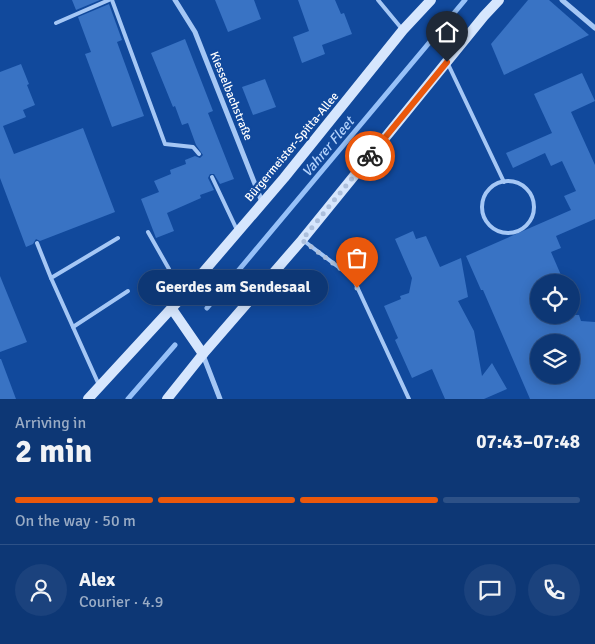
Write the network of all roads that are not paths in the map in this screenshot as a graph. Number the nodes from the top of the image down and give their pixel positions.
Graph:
1 (111, 0) edge
2 (175, 0) edge
3 (378, 0) edge
4 (431, 0) edge
5 (499, 0) edge
6 (562, 0) edge
7 (56, 23) dead end
8 (595, 28) edge
9 (404, 30) junction
10 (447, 62) junction
11 (199, 154) dead end
12 (212, 177) dead end
13 (504, 182) junction
14 (262, 203) junction
15 (148, 232) dead end
16 (238, 232) junction
17 (118, 238) dead end
18 (302, 240) junction
19 (36, 243) dead end
20 (51, 278) junction
21 (128, 291) dead end
22 (182, 298) junction
23 (172, 309) junction
24 (73, 327) junction
25 (203, 354) junction
26 (99, 386) junction
27 (88, 399) edge
28 (167, 399) edge
29 (220, 399) edge
30 (408, 399) edge

1 - 7 lane
1 - 11 lane
2 - 14 street, Kiesselbachstraße
3 - 9 lane
4 - 9 main road, Bürgermeister-Spitta-Allee
5 - 10 main road
6 - 8 street
9 - 14 main road, Bürgermeister-Spitta-Allee
10 - 13 lane
10 - 18 main road
12 - 16 lane
13 - 13 lane
14 - 16 main road, Bürgermeister-Spitta-Allee
15 - 22 lane
16 - 22 main road, Bürgermeister-Spitta-Allee
17 - 20 lane
18 - 25 main road
18 - 30 lane
19 - 20 lane
20 - 24 lane
21 - 24 lane
22 - 23 main road, Bürgermeister-Spitta-Allee
23 - 25 main road
23 - 26 main road, Bürgermeister-Spitta-Allee
24 - 26 lane
25 - 28 main road
25 - 29 street
26 - 27 main road, Bürgermeister-Spitta-Allee

